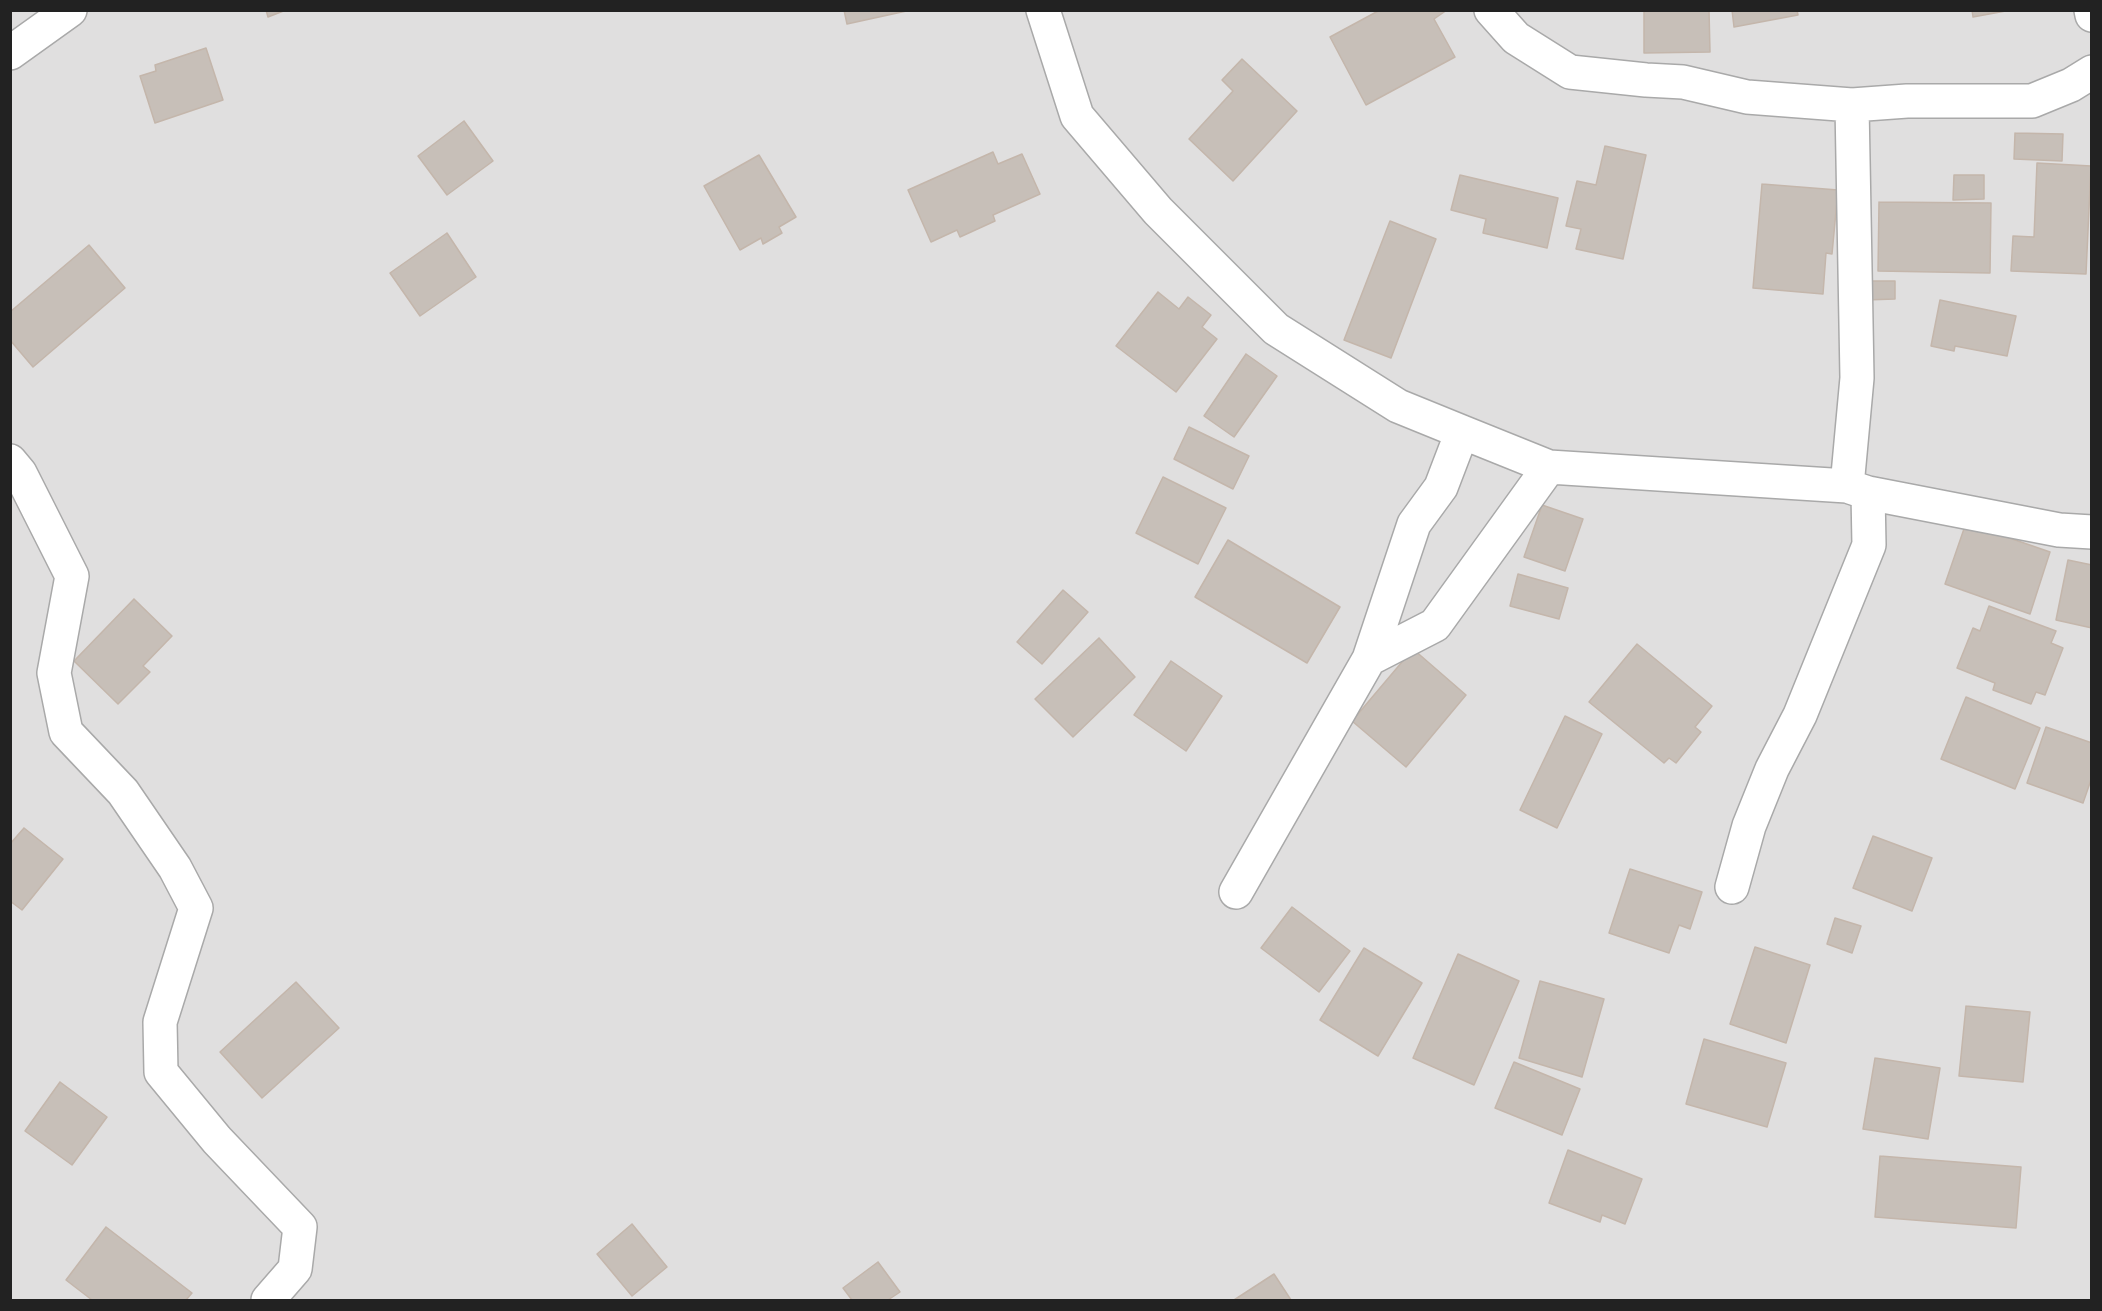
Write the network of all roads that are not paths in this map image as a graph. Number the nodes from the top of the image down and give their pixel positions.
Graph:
1 (70, 10) edge
2 (1043, 10) edge
3 (1491, 10) edge
4 (2091, 10) edge
5 (2091, 15) edge
6 (10, 52) edge
7 (2091, 72) edge
8 (1852, 105) junction
9 (1462, 432) junction
10 (10, 461) edge
11 (1549, 467) junction
12 (1858, 490) junction
13 (2091, 532) edge
14 (1369, 659) junction
15 (1732, 887) dead end
16 (1236, 892) dead end
17 (268, 1300) edge

1 - 6 street
2 - 9 street
3 - 8 street
4 - 5 street
7 - 8 street
8 - 12 street
9 - 11 street
9 - 14 street
10 - 17 street
11 - 12 street
11 - 14 street
12 - 13 street
12 - 15 street
14 - 16 street

